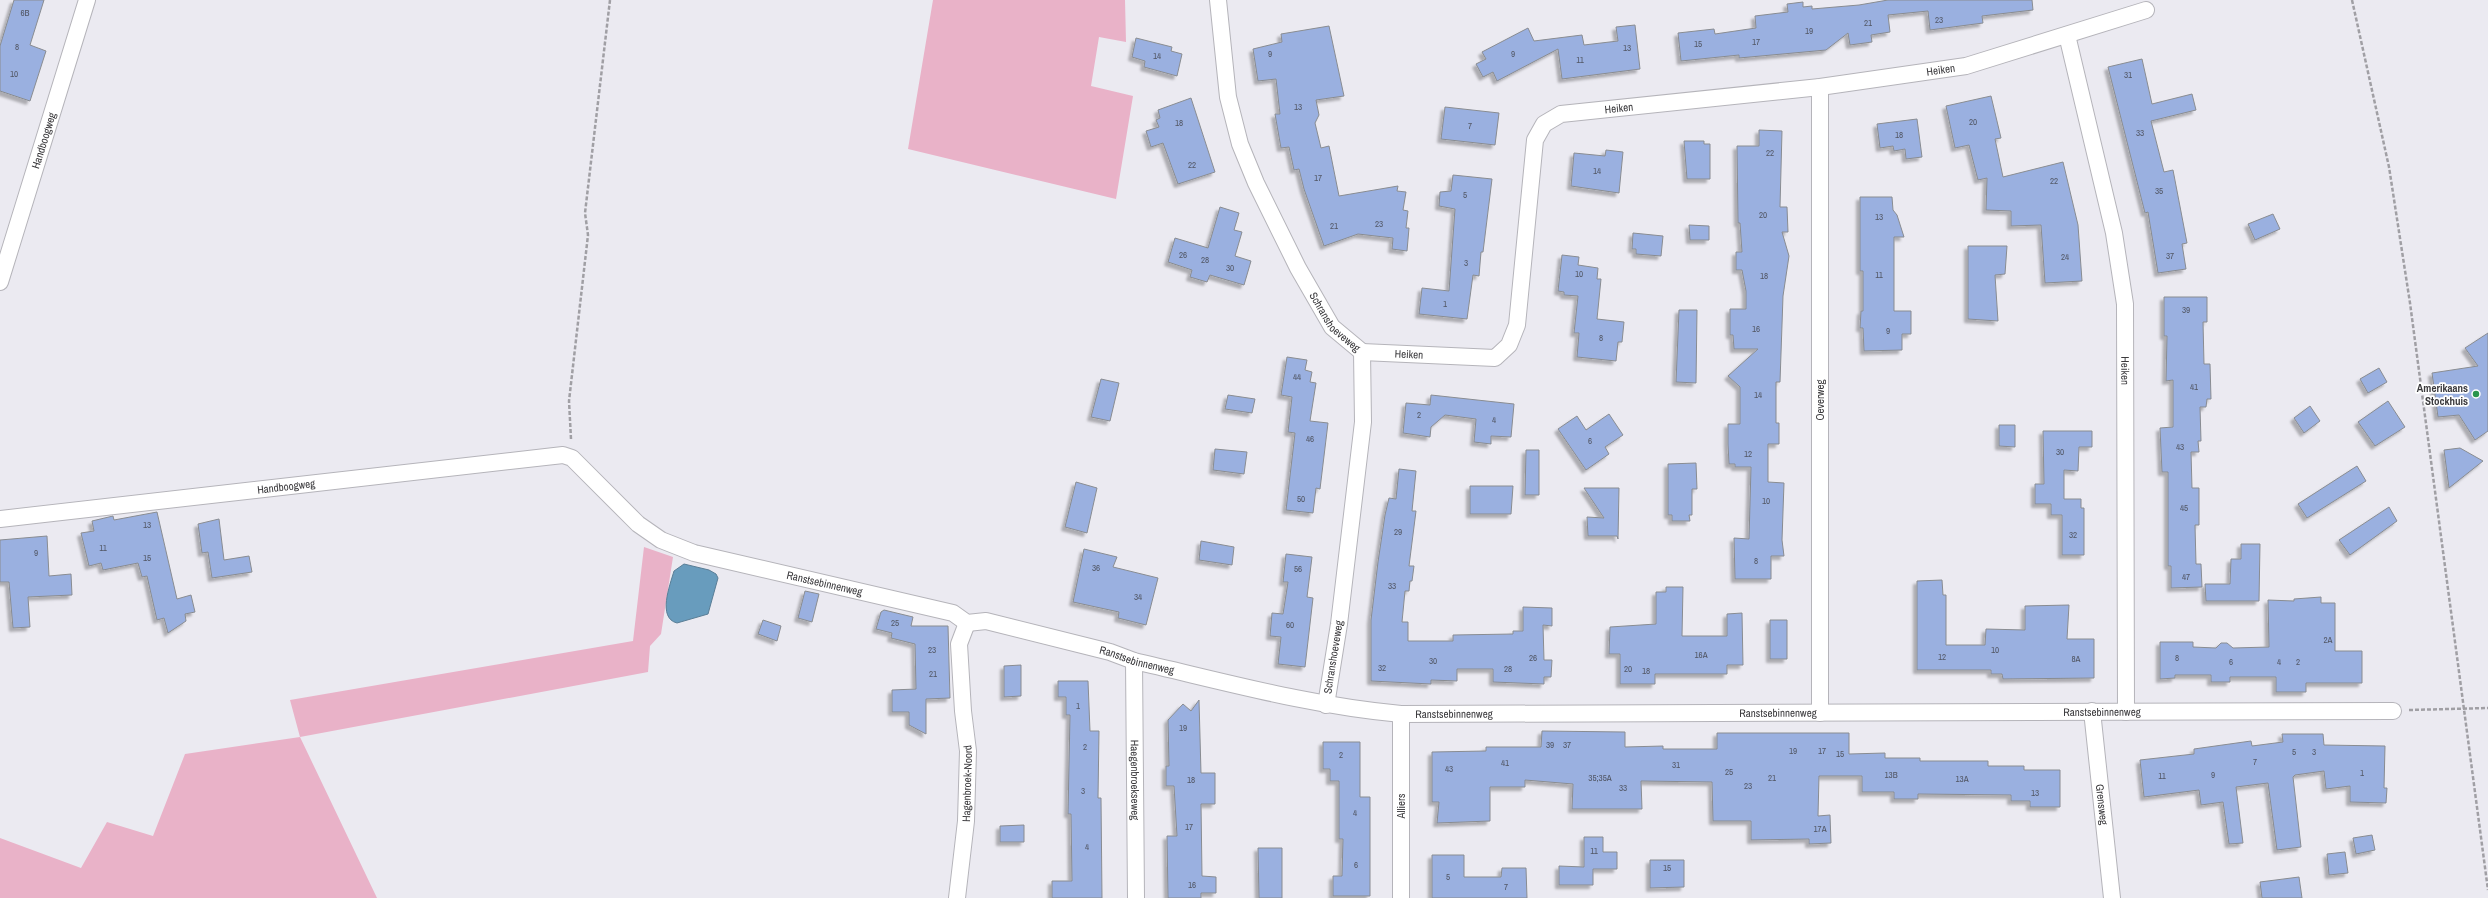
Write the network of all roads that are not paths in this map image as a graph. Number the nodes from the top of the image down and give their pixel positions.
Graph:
1 (87, 0) edge
2 (1218, 0) edge
3 (2146, 10) dead end
4 (2067, 35) junction
5 (1820, 87) junction
6 (0, 282) edge
7 (1362, 352) junction
8 (572, 458) joint
9 (0, 520) edge
10 (967, 623) junction
11 (1134, 661) junction
12 (1326, 705) junction
13 (2092, 711) junction
14 (2393, 711) road end
15 (2126, 712) junction
16 (1820, 713) junction
17 (1401, 714) junction
18 (957, 898) edge
19 (1136, 898) edge
20 (1401, 898) edge
21 (2112, 898) edge

1 - 6 street, Handboogweg
2 - 7 street, Schranshoeveweg
3 - 4 street, Heiken
4 - 5 street, Heiken
4 - 15 street, Heiken
5 - 7 street, Heiken
5 - 16 street, Oeverweg
7 - 12 street, Schranshoeveweg
8 - 9 street, Handboogweg
8 - 10 street, Ranstsebinnenweg
10 - 11 street, Ranstsebinnenweg
10 - 18 street, Hagenbroek-Noord
11 - 12 street, Ranstsebinnenweg
11 - 19 street, Haegenbroekseweg
12 - 17 street, Ranstsebinnenweg
13 - 15 street, Ranstsebinnenweg
13 - 16 street, Ranstsebinnenweg
13 - 21 street, Grensweg
14 - 15 street, Ranstsebinnenweg
16 - 17 street, Ranstsebinnenweg
17 - 20 street, Alliers

